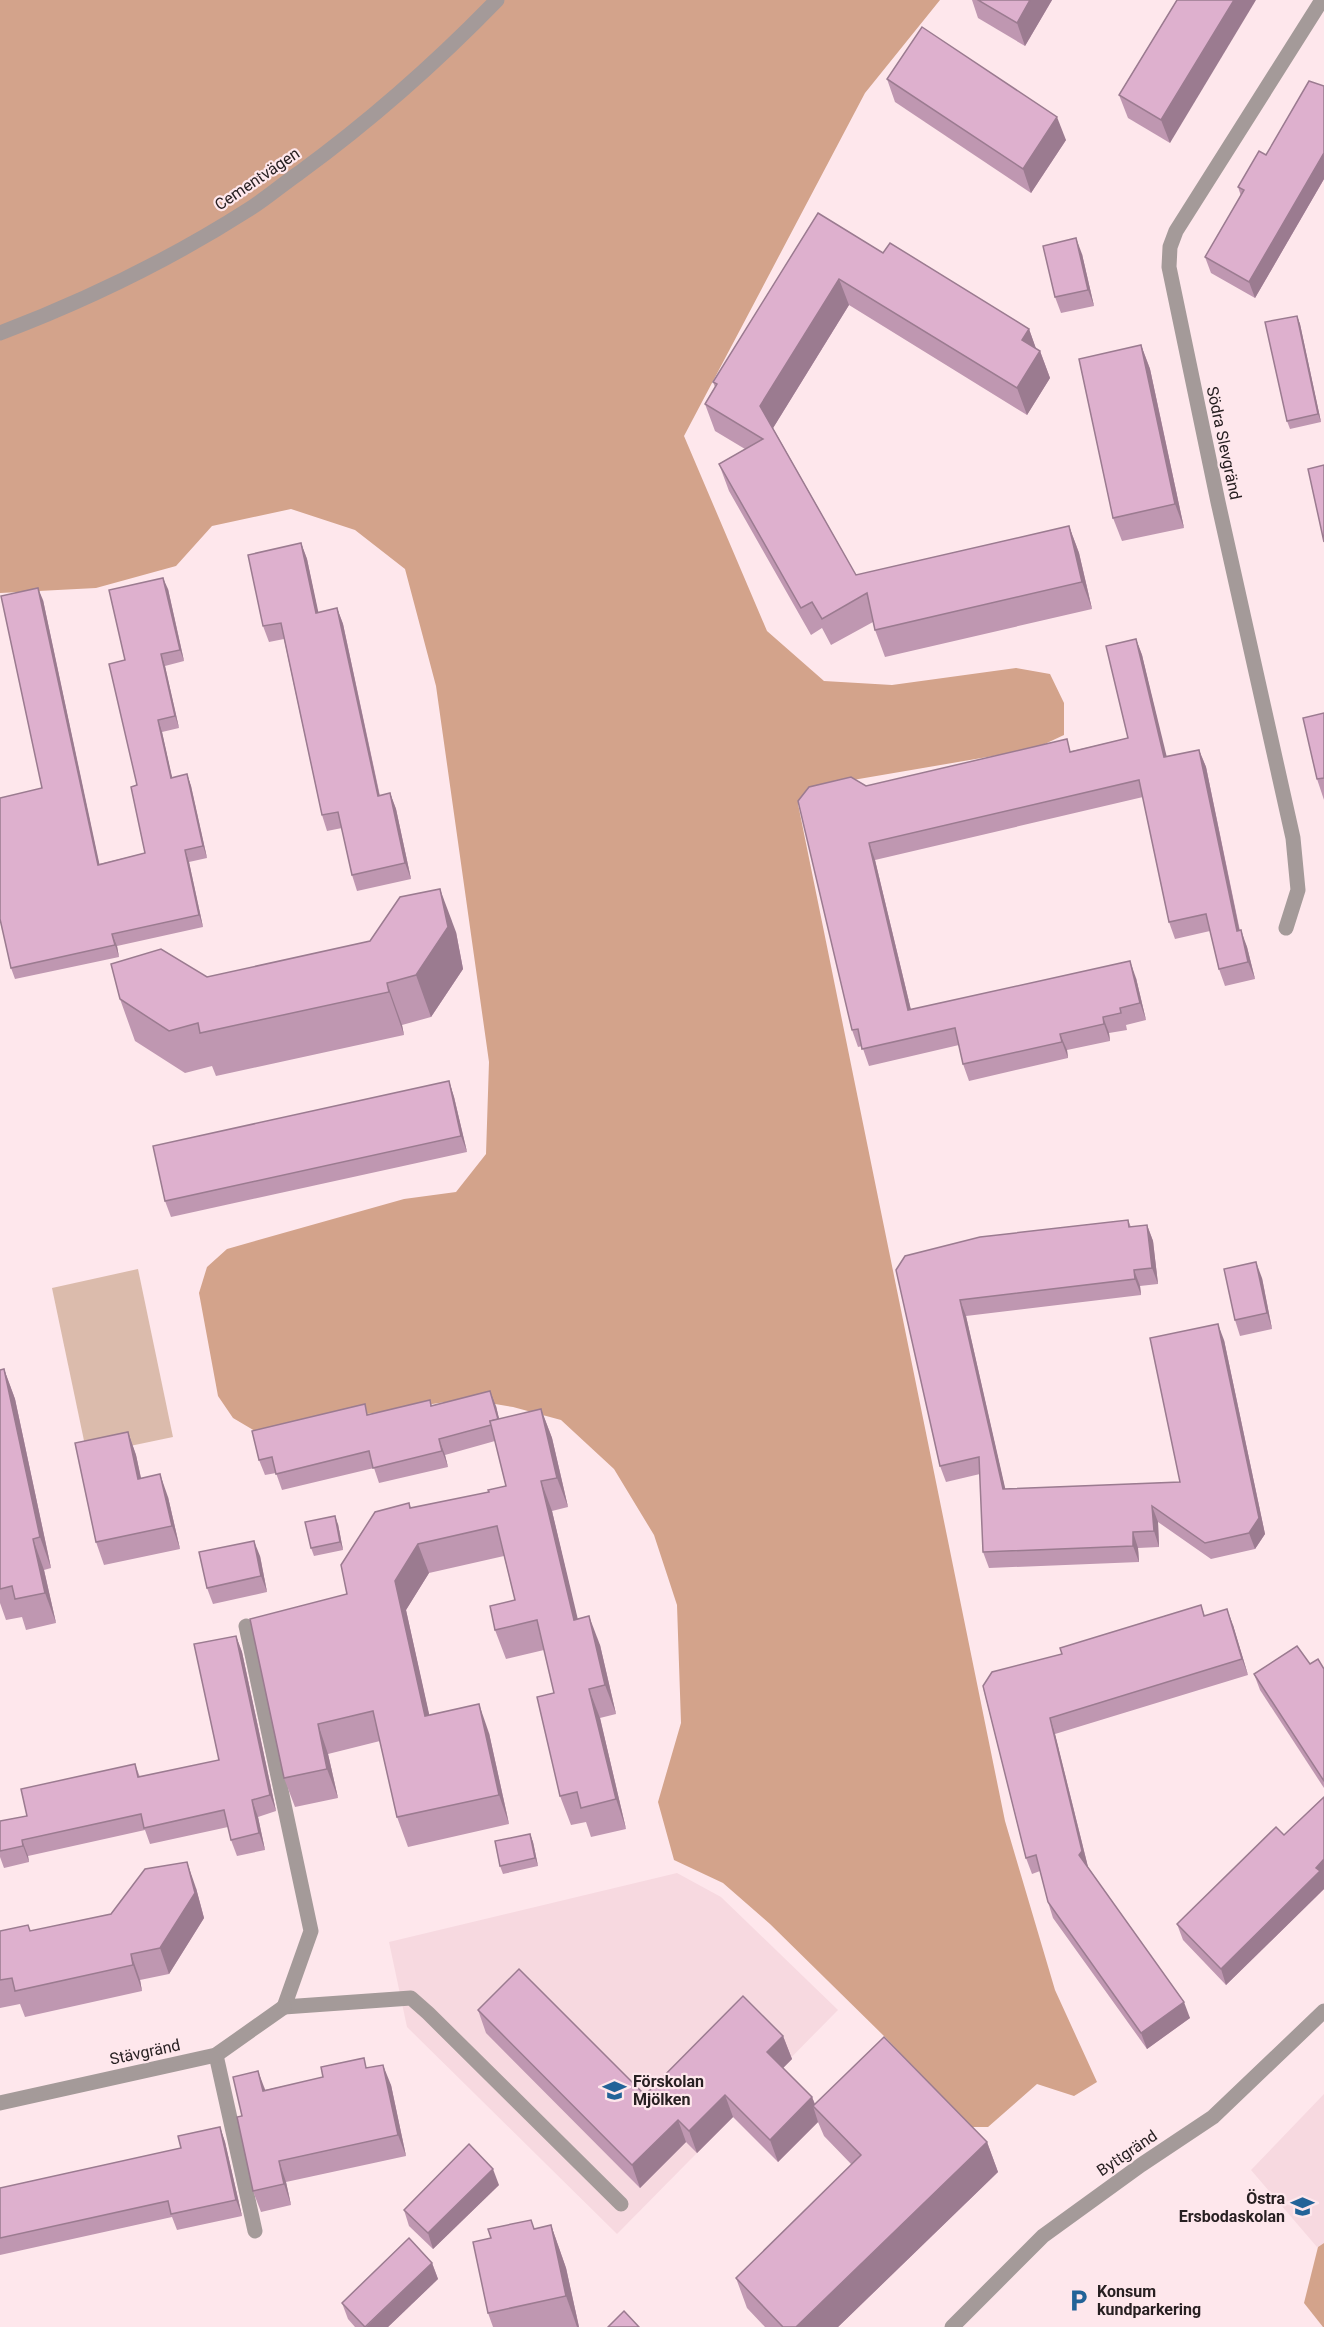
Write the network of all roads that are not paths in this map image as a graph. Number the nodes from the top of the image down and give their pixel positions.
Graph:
1 (497, 0) edge
2 (1322, 0) edge
3 (0, 333) edge
4 (1286, 928) dead end
5 (246, 1626) dead end
6 (284, 2007) junction
7 (1324, 2011) edge
8 (216, 2055) junction
9 (0, 2103) edge
10 (621, 2204) dead end
11 (255, 2231) dead end
12 (951, 2327) edge

1 - 3 street, Cementvägen
2 - 4 street, Södra Slevgränd
5 - 6 street
6 - 8 street, Stävgränd
6 - 10 street
7 - 12 street, Byttgränd
8 - 9 street, Stävgränd
8 - 11 street

